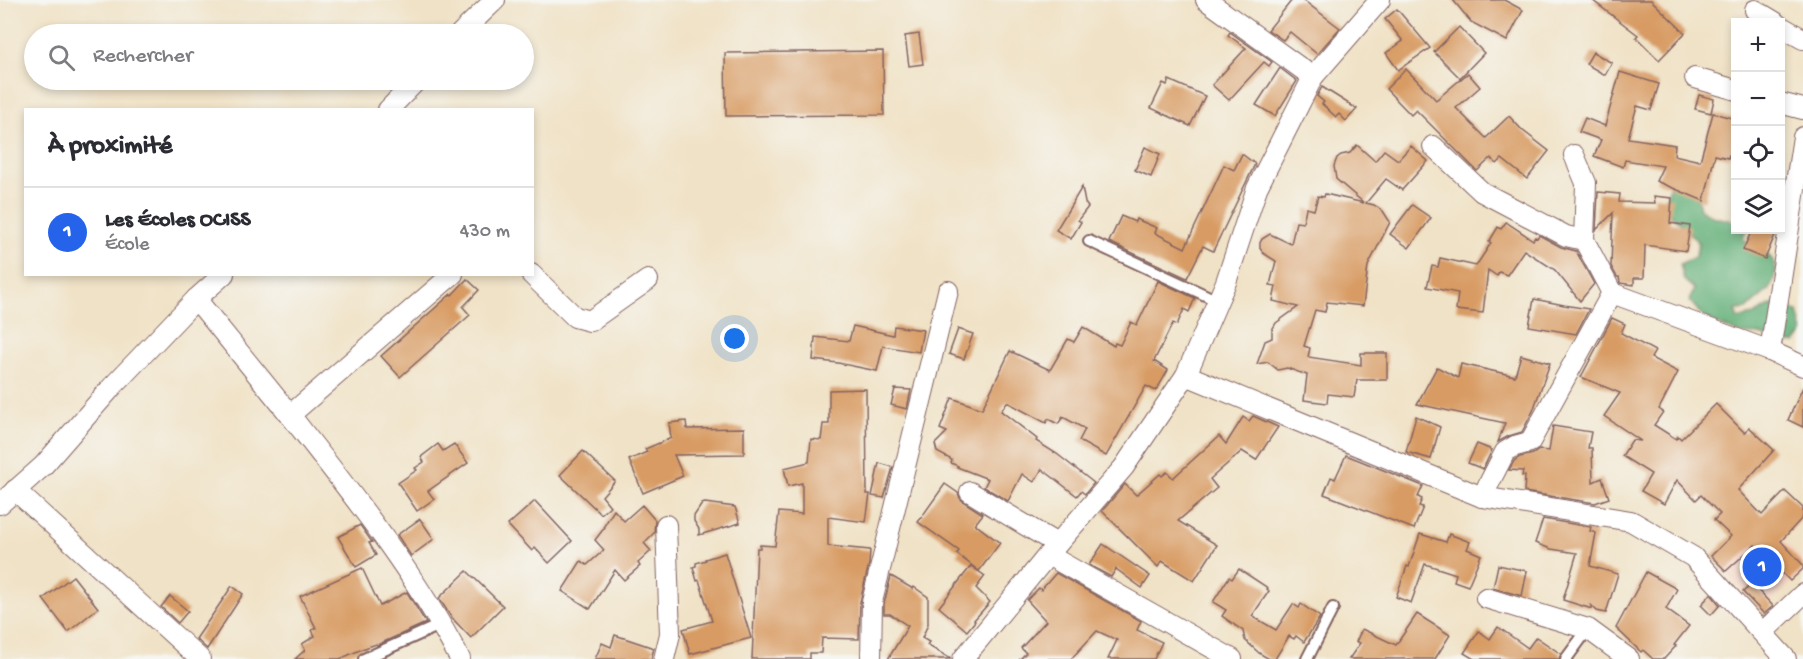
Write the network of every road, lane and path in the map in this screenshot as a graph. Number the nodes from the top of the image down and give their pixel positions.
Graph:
1 (495, 0) edge
2 (1206, 0) edge
3 (1380, 0) edge
4 (1755, 10) dead end
5 (1768, 18) edge
6 (470, 24) edge
7 (1785, 29) edge
8 (1803, 39) edge
9 (1313, 77) junction
10 (1695, 78) dead end
11 (1731, 89) edge
12 (407, 90) edge
13 (1785, 104) edge
14 (390, 108) edge
15 (1803, 109) edge
16 (1803, 137) edge
17 (1432, 146) dead end
18 (1574, 155) dead end
19 (1584, 240) junction
20 (1089, 241) dead end
21 (222, 276) edge
22 (451, 276) edge
23 (533, 276) edge
24 (648, 280) dead end
25 (948, 291) dead end
26 (1612, 293) junction
27 (196, 299) junction
28 (1218, 301) junction
29 (1770, 351) junction
30 (1803, 366) edge
31 (1186, 375) junction
32 (290, 415) junction
33 (15, 490) junction
34 (970, 492) dead end
35 (1482, 498) junction
36 (0, 504) edge
37 (666, 525) dead end
38 (1052, 550) junction
39 (1803, 594) edge
40 (1486, 598) dead end
41 (1333, 608) dead end
42 (442, 624) junction
43 (1588, 629) junction
44 (1763, 632) junction
45 (200, 659) edge
46 (364, 659) edge
47 (460, 659) edge
48 (664, 659) edge
49 (872, 659) edge
50 (963, 659) edge
51 (1232, 659) edge
52 (1307, 659) edge
53 (1566, 659) edge
54 (1629, 659) edge
55 (1786, 659) edge

1 - 6 street
2 - 9 street
3 - 9 street
4 - 5 street
7 - 8 street
9 - 28 street
10 - 11 street
12 - 14 street
13 - 15 street
16 - 29 street
17 - 19 street
18 - 19 street
19 - 26 street
20 - 28 lane
21 - 27 street
22 - 32 street
23 - 24 street
25 - 49 street
26 - 29 street
26 - 35 street
27 - 32 street
27 - 33 street
28 - 31 street
29 - 30 street
31 - 35 street
31 - 38 street
32 - 42 street
33 - 36 street
33 - 45 street
34 - 38 street
35 - 44 street
37 - 48 street
38 - 50 street
38 - 51 street
39 - 44 street
40 - 43 street
41 - 52 lane
42 - 46 lane
42 - 47 street
43 - 53 lane
43 - 54 street
44 - 55 street

